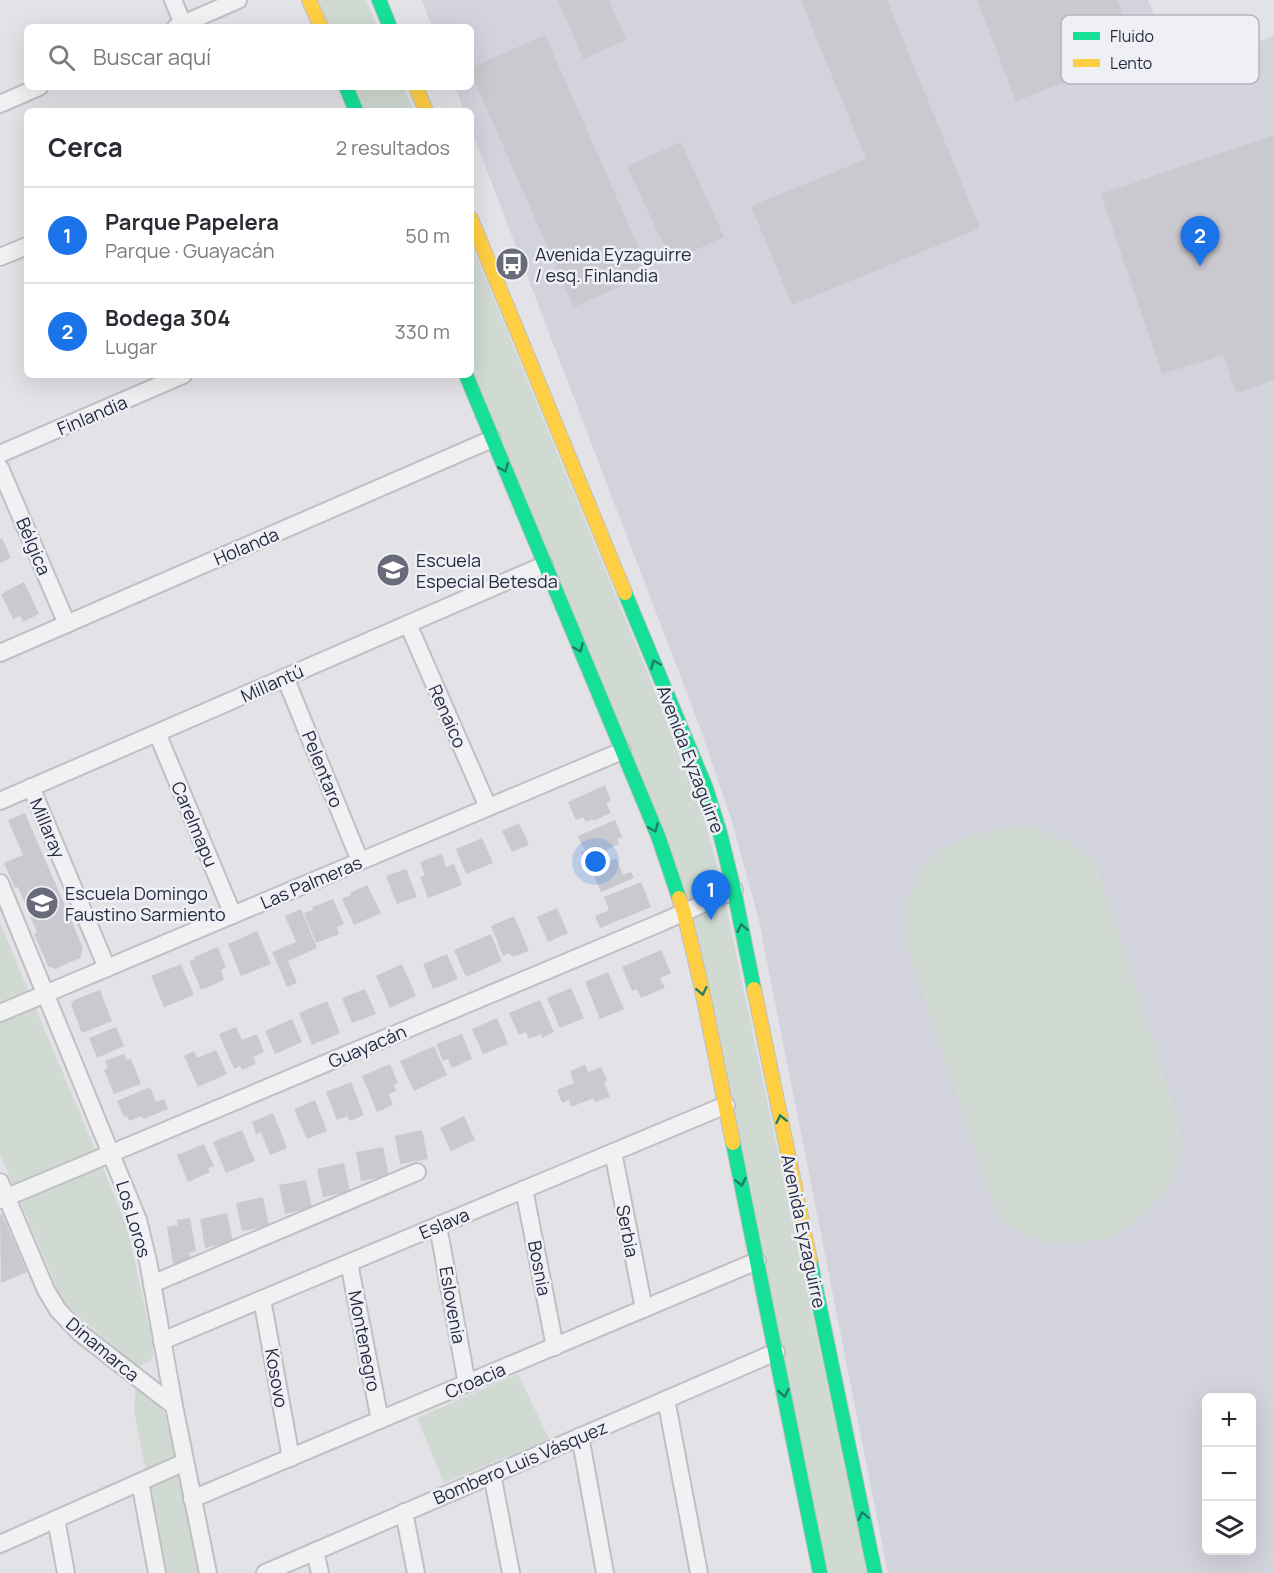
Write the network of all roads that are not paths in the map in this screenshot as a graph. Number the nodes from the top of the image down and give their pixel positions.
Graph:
1 (172, 0) edge
2 (238, 0) edge
3 (309, 0) edge
4 (379, 0) edge
5 (179, 24) edge
6 (184, 24) edge
7 (320, 24) edge
8 (389, 24) edge
9 (32, 90) edge
10 (346, 90) edge
11 (417, 90) edge
12 (0, 104) edge
13 (349, 108) edge
14 (425, 108) edge
15 (24, 247) edge
16 (477, 247) edge
17 (0, 257) edge
18 (176, 378) edge
19 (467, 378) edge
20 (492, 439) junction
21 (0, 454) edge
22 (0, 468) edge
23 (544, 565) junction
24 (67, 624) junction
25 (408, 624) junction
26 (0, 653) edge
27 (285, 677) junction
28 (157, 733) junction
29 (622, 751) junction
30 (32, 787) junction
31 (0, 801) edge
32 (488, 807) junction
33 (360, 861) junction
34 (0, 883) edge
35 (734, 890) junction
36 (684, 913) junction
37 (233, 915) junction
38 (107, 968) junction
39 (46, 993) junction
40 (0, 1013) edge
41 (726, 1105) junction
42 (613, 1152) junction
43 (112, 1153) junction
44 (417, 1172) dead end
45 (524, 1189) junction
46 (2, 1193) edge
47 (438, 1226) junction
48 (757, 1261) junction
49 (349, 1263) junction
50 (152, 1284) junction
51 (262, 1299) junction
52 (644, 1309) junction
53 (162, 1341) junction
54 (555, 1347) junction
55 (776, 1352) junction
56 (467, 1384) junction
57 (666, 1399) junction
58 (174, 1406) junction
59 (380, 1420) junction
60 (580, 1436) junction
61 (291, 1458) junction
62 (185, 1462) junction
63 (492, 1474) junction
64 (140, 1482) junction
65 (192, 1499) junction
66 (404, 1512) junction
67 (56, 1519) junction
68 (0, 1544) edge
69 (315, 1551) junction
70 (66, 1573) edge
71 (157, 1573) edge
72 (208, 1573) edge
73 (265, 1573) edge
74 (320, 1573) edge
75 (416, 1573) edge
76 (511, 1573) edge
77 (605, 1573) edge
78 (699, 1573) edge
79 (820, 1573) edge
80 (875, 1573) edge

1 - 5 street
2 - 6 street
3 - 7 main road
4 - 8 main road
9 - 12 street
10 - 13 main road
11 - 14 main road
15 - 17 street
35 -> 16 main road, Avenida Eyzaguirre
18 - 21 street, Finlandia
19 - 20 main road
20 -> 23 main road
20 - 24 street, Holanda
22 - 24 street, Bélgica
23 - 25 street, Millantú
23 -> 29 main road
24 - 26 street, Holanda
25 - 27 street, Millantú
25 - 32 street, Renaico
27 - 28 street, Millantú
27 - 33 street, Pelentaro
28 - 30 street, Millantú
28 - 37 street, Carelmapu
29 - 32 street, Las Palmeras
29 -> 36 main road
30 - 31 street, Millantú
30 - 38 street, Millaray
32 - 33 street, Las Palmeras
33 - 37 street, Las Palmeras
34 - 39 street, Los Loros
35 - 36 street, Guayacán
80 -> 35 main road, Avenida Eyzaguirre
36 -> 41 main road
36 - 43 street, Guayacán
37 - 38 street, Las Palmeras
38 - 39 street, Las Palmeras
39 - 40 street, Las Palmeras
39 - 43 street, Los Loros
41 - 42 street, Eslava
41 -> 48 main road
42 - 45 street, Eslava
42 - 52 street, Serbia
43 - 46 street, Guayacán
43 - 50 street, Los Loros
44 - 50 street
45 - 47 street, Eslava
45 - 54 street, Bosnia
46 - 58 street, Dinamarca
47 - 49 street, Eslava
47 - 56 street, Eslovenia
48 - 52 street, Croacia
48 - 55 main road
49 - 51 street, Eslava
49 - 59 street, Montenegro
50 - 53 street, Los Loros
51 - 53 street, Eslava
51 - 61 street, Kosovo
52 - 54 street, Croacia
53 - 58 street, Los Loros
54 - 56 street, Croacia
55 - 57 street, Bombero Luis Vásquez
55 -> 79 main road
56 - 59 street, Croacia
57 - 60 street, Bombero Luis Vásquez
57 - 78 street
58 - 62 street, Los Loros
59 - 61 street, Croacia
60 - 63 street, Bombero Luis Vásquez
60 - 77 street
61 - 65 street, Croacia
62 - 64 street
62 - 65 street, Los Loros
63 - 66 street, Bombero Luis Vásquez
63 - 76 street
64 - 67 street
64 - 71 street
65 - 72 street, Los Loros
66 - 69 street, Bombero Luis Vásquez
66 - 75 street
67 - 68 street
67 - 70 street
69 - 73 street, Bombero Luis Vásquez
69 - 74 street

